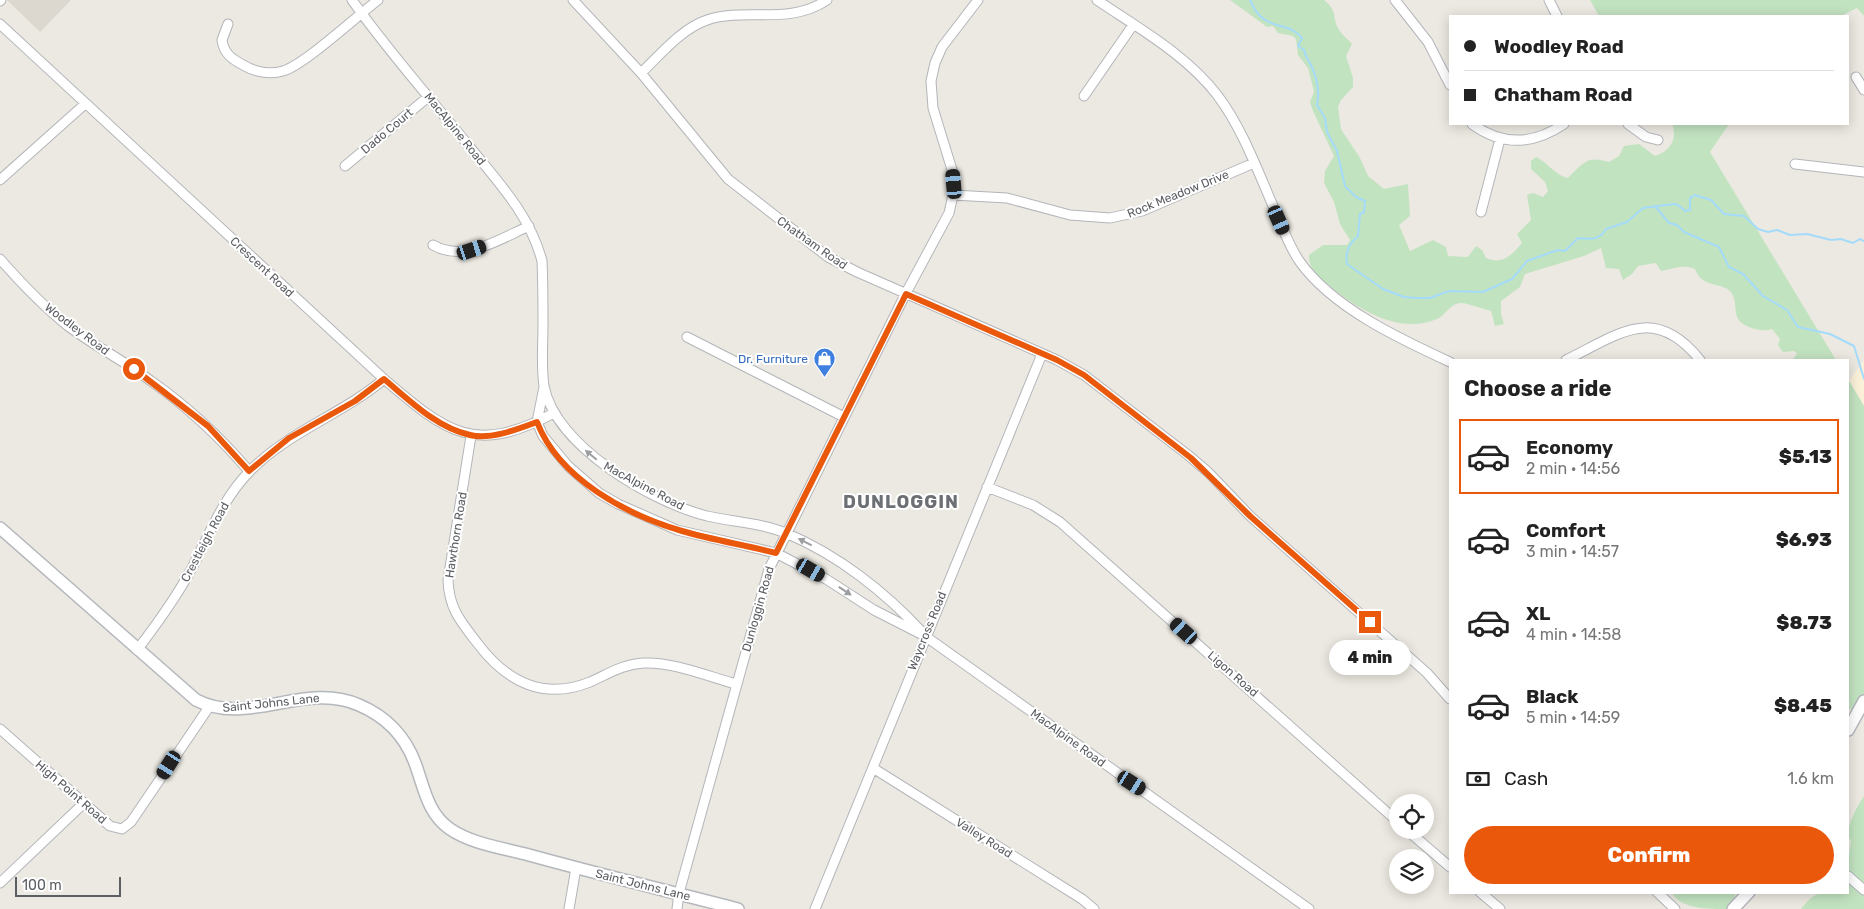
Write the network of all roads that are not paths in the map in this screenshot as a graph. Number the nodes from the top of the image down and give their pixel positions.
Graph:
1 (352, 0) edge
2 (378, 0) edge
3 (573, 0) edge
4 (827, 0) edge
5 (978, 0) edge
6 (1097, 0) edge
7 (1395, 0) edge
8 (1549, 0) edge
9 (361, 13) junction
10 (1556, 15) edge
11 (0, 24) edge
12 (228, 24) dead end
13 (1132, 25) junction
14 (641, 73) junction
15 (1856, 77) dead end
16 (1449, 83) edge
17 (1864, 90) edge
18 (428, 96) junction
19 (1084, 96) dead end
20 (85, 104) junction
21 (1474, 125) edge
22 (1562, 125) edge
23 (1629, 125) edge
24 (1500, 140) junction
25 (1658, 140) dead end
26 (1254, 163) junction
27 (1795, 164) dead end
28 (345, 166) dead end
29 (1864, 172) edge
30 (0, 180) edge
31 (953, 196) junction
32 (1481, 212) dead end
33 (529, 226) junction
34 (433, 245) dead end
35 (0, 259) edge
36 (906, 294) junction
37 (687, 337) dead end
38 (1042, 354) junction
39 (1568, 359) edge
40 (1699, 359) edge
41 (1449, 361) edge
42 (384, 379) junction
43 (544, 387) junction
44 (554, 413) junction
45 (844, 417) junction
46 (537, 422) junction
47 (471, 436) junction
48 (249, 471) junction
49 (987, 487) junction
50 (0, 528) edge
51 (786, 533) junction
52 (776, 553) junction
53 (925, 636) junction
54 (136, 650) junction
55 (736, 684) junction
56 (1449, 698) edge
57 (1864, 701) edge
58 (209, 707) junction
59 (1849, 728) edge
60 (0, 729) edge
61 (873, 768) junction
62 (84, 803) junction
63 (1389, 814) edge
64 (1418, 839) edge
65 (1449, 865) edge
66 (576, 868) junction
67 (1849, 877) edge
68 (0, 883) edge
69 (1864, 890) edge
70 (679, 893) junction
71 (1482, 894) edge
72 (1659, 894) edge
73 (1747, 894) edge
74 (568, 909) edge
75 (677, 909) edge
76 (738, 909) edge
77 (815, 909) edge
78 (1094, 909) edge
79 (1309, 909) edge
80 (1500, 909) edge
81 (1675, 909) edge
82 (1733, 909) edge

1 - 9 street, MacAlpine Road
2 - 9 street
3 - 14 street, Chatham Road
4 - 14 street
5 - 31 street, Dunloggin Road
6 - 13 street
7 - 16 street
8 - 10 street
9 - 12 street
9 - 18 street, MacAlpine Road
11 - 20 street, Crescent Road
13 - 19 street
13 - 26 street
14 - 36 street, Chatham Road
15 - 17 street
18 - 28 street, Dado Court
18 - 33 street, MacAlpine Road
20 - 30 street
20 - 42 street, Crescent Road
21 - 24 street
22 - 24 street
23 - 25 street
24 - 32 street
26 - 31 street, Rock Meadow Drive
26 - 41 street
27 - 29 street
31 - 36 street, Dunloggin Road
33 - 34 street
33 - 43 street, MacAlpine Road
35 - 48 street, Woodley Road
36 - 38 street, Chatham Road
36 - 45 street, Dunloggin Road
37 - 45 street
38 - 49 street, Waycross Road
38 - 56 street, Chatham Road
39 - 40 street
42 - 47 street, Crescent Road
42 - 48 street, Crestleigh Road
43 - 44 street, MacAlpine Road
43 - 46 street, MacAlpine Road
44 - 46 street
51 -> 44 street, MacAlpine Road
45 - 51 street, Dunloggin Road
46 - 47 street
46 - 52 street, MacAlpine Road
47 - 55 street, Hawthorn Road
48 - 54 street, Crestleigh Road
49 - 53 street, Waycross Road
49 - 63 street, Ligon Road
50 - 54 street, Saint Johns Lane
51 - 52 street, Dunloggin Road
53 -> 51 street, MacAlpine Road
52 -> 53 street, MacAlpine Road
52 - 55 street, Dunloggin Road
53 - 61 street, Waycross Road
53 - 79 street, MacAlpine Road
54 - 58 street, Saint Johns Lane
55 - 70 street, Dunloggin Road
57 - 59 street
58 - 62 street, High Point Road
58 - 66 street, Saint Johns Lane
60 - 62 street, High Point Road
61 - 77 street, Waycross Road
61 - 78 street, Valley Road
62 - 68 street
64 - 65 street
66 - 70 street, Saint Johns Lane
66 - 74 street
67 - 69 street
70 - 75 street, Dunloggin Road
70 - 76 street, Saint Johns Lane
71 - 80 street
72 - 81 street
73 - 82 street

